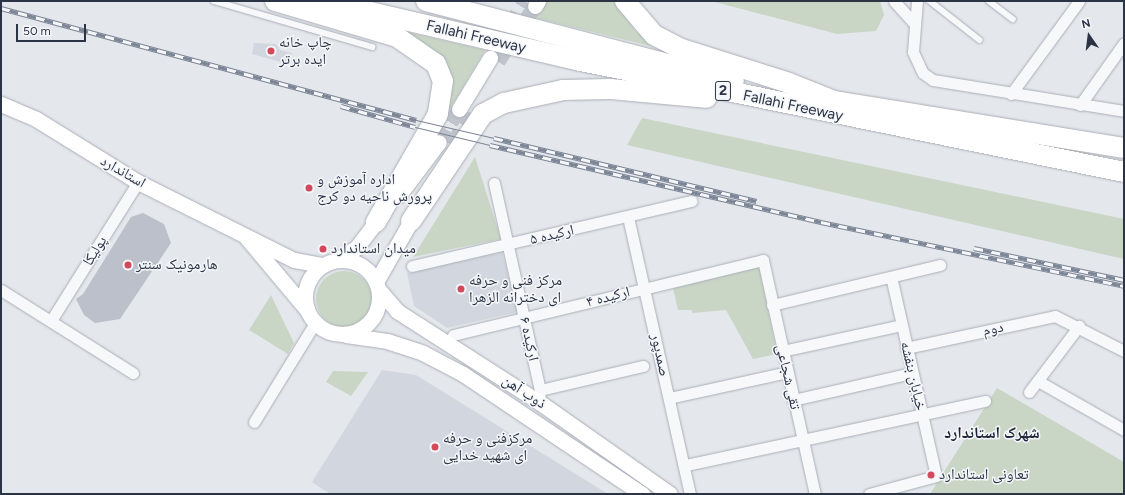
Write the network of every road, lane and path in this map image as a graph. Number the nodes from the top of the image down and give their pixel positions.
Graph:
1 (214, 1) edge
2 (275, 1) edge
3 (323, 1) edge
4 (426, 1) edge
5 (625, 1) edge
6 (894, 1) edge
7 (930, 1) edge
8 (989, 1) edge
9 (1079, 1) edge
10 (920, 4) edge
11 (906, 17) junction
12 (1013, 19) dead end
13 (915, 24) junction
14 (980, 40) dead end
15 (1124, 43) edge
16 (372, 47) dead end
17 (494, 59) tunnel mouth
18 (1011, 94) junction
19 (752, 98) junction
20 (834, 102) junction
21 (1080, 105) junction
22 (4, 108) edge
23 (464, 111) tunnel mouth
24 (1124, 112) edge
25 (1124, 148) edge
26 (1124, 172) edge
27 (138, 182) junction
28 (494, 183) dead end
29 (692, 201) dead end
30 (628, 217) junction
31 (411, 221) junction
32 (376, 222) junction
33 (242, 232) junction
34 (508, 245) junction
35 (763, 260) joint
36 (330, 263) junction
37 (940, 265) dead end
38 (412, 266) dead end
39 (891, 277) junction
40 (378, 286) junction
41 (645, 288) junction
42 (1, 290) edge
43 (772, 305) junction
44 (307, 310) junction
45 (524, 318) junction
46 (52, 319) junction
47 (316, 323) junction
48 (901, 325) junction
49 (1079, 326) junction
50 (346, 335) junction
51 (453, 335) dead end
52 (906, 348) junction
53 (782, 351) junction
54 (1124, 351) edge
55 (644, 366) dead end
56 (787, 372) junction
57 (133, 373) dead end
58 (912, 373) junction
59 (1038, 380) junction
60 (1029, 392) dead end
61 (540, 396) junction
62 (669, 398) junction
63 (793, 400) junction
64 (985, 401) dead end
65 (922, 414) junction
66 (534, 419) junction
67 (254, 422) dead end
68 (1124, 430) edge
69 (803, 442) junction
70 (686, 465) junction
71 (642, 494) edge
72 (670, 494) edge
73 (690, 494) edge
74 (816, 494) edge
75 (869, 494) edge

1 - 16 lane
2 - 32 highway
3 - 19 highway, Fallahi Freeway / 2
4 - 20 highway, Fallahi Freeway / 2
5 - 20 highway
6 - 11 street
7 - 14 lane
8 - 12 lane
9 - 18 street
10 - 11 street
10 - 13 street
11 - 13 street
13 - 18 street
15 - 21 street
17 - 23 main road
18 - 21 street
19 - 26 highway, Fallahi Freeway / 2
19 - 31 highway
20 - 25 highway, Fallahi Freeway / 2
21 - 24 street
22 - 27 main road, استاندارد
27 - 33 main road, استاندارد
27 - 46 street, پولیکا
28 - 34 street, ارکیده ۶
29 - 30 street, ارکیده ۵
30 - 34 street, ارکیده ۵
30 - 41 street, صمدپور
31 - 32 main road
31 - 40 main road
32 - 36 main road
33 - 36 main road, استاندارد
33 - 44 main road, استاندارد
34 - 38 street, ارکیده ۵
34 - 45 street, ارکیده ۶
35 - 41 street, ارکیده ۴
35 - 43 street, تقی شجاعی
36 - 40 main road
36 - 44 main road
37 - 39 street
39 - 43 street
39 - 48 street, خیابان بنفشه
40 - 50 main road
40 - 61 main road, ذوب آهن
41 - 45 street, ارکیده ۴
41 - 62 street, صمدپور
42 - 46 street
43 - 53 street, تقی شجاعی
44 - 47 main road
45 - 51 street, ارکیده ۴
45 - 61 street, ارکیده ۶
46 - 57 street
47 - 50 main road
47 - 67 street
48 - 52 street, خیابان بنفشه
48 - 53 street
49 - 52 street, دوم
49 - 54 street, دوم
49 - 59 street
50 - 66 main road, ذوب آهن
52 - 58 street, خیابان بنفشه
53 - 56 street, تقی شجاعی
55 - 61 street
56 - 62 street
56 - 63 street, تقی شجاعی
58 - 63 street
58 - 65 street, خیابان بنفشه
59 - 60 street
59 - 68 street
61 - 66 main road
61 - 72 main road, ذوب آهن
62 - 70 street, صمدپور
63 - 69 street, تقی شجاعی
64 - 65 street
65 - 69 street
65 - 75 street, خیابان بنفشه
66 - 71 main road, ذوب آهن
69 - 70 street
69 - 74 street, تقی شجاعی
70 - 73 street, صمدپور

